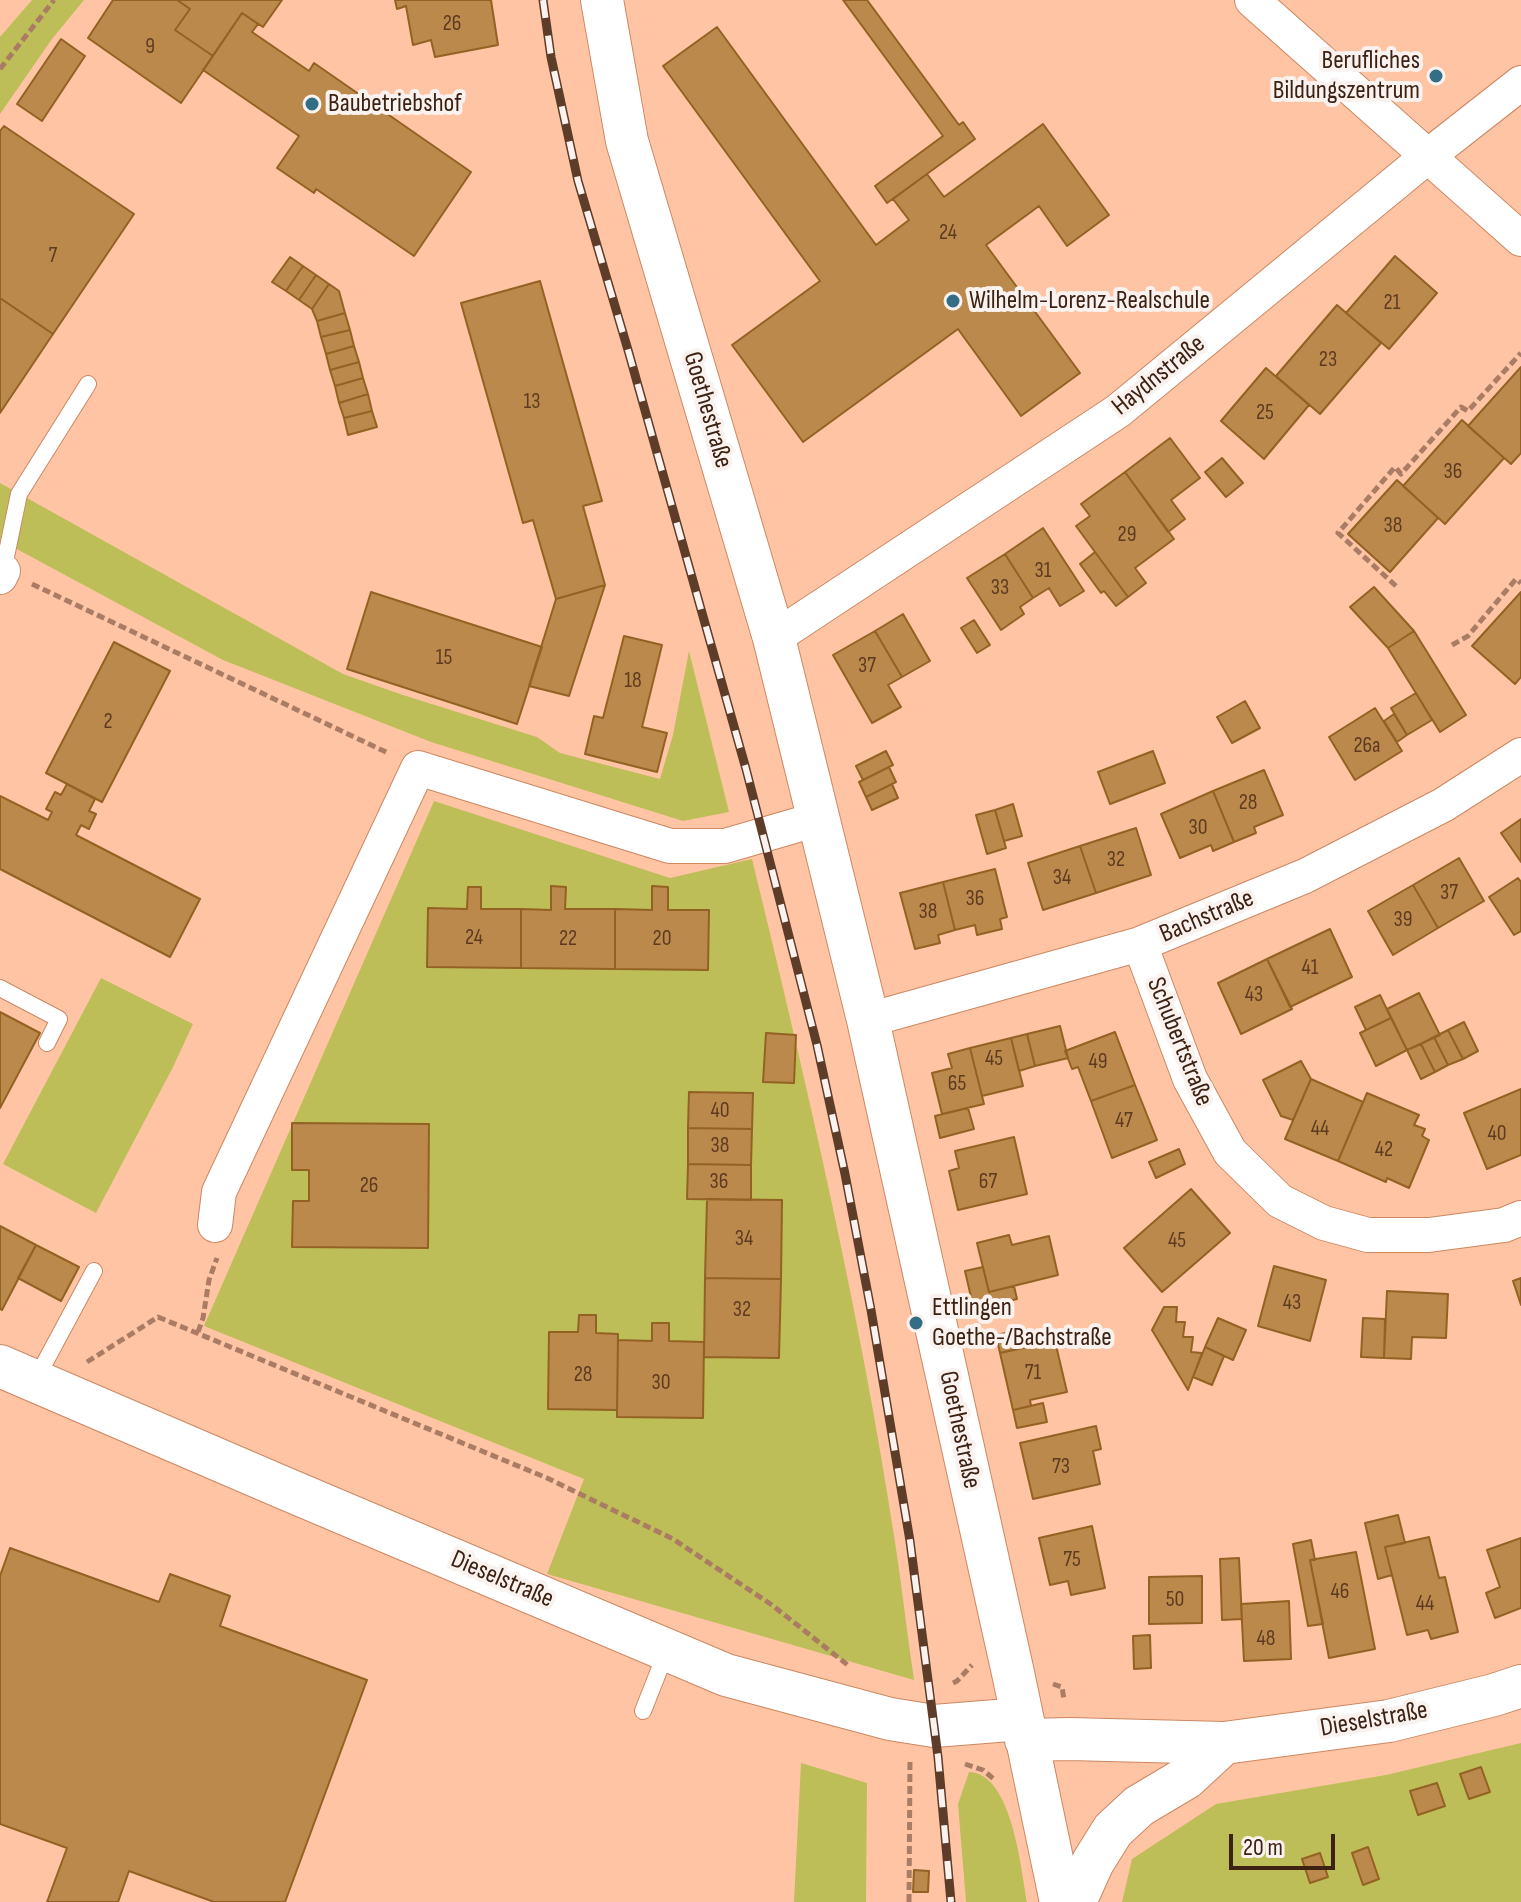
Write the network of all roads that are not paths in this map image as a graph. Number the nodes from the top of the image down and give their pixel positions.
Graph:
1 (602, 0) edge
2 (1252, 0) edge
3 (1521, 83) edge
4 (1428, 156) junction
5 (1521, 239) edge
6 (88, 384) dead end
7 (2, 574) edge
8 (774, 638) junction
9 (1521, 755) edge
10 (818, 819) junction
11 (1140, 944) junction
12 (0, 988) edge
13 (868, 1020) junction
14 (47, 1043) dead end
15 (1521, 1218) edge
16 (217, 1239) road end
17 (94, 1271) dead end
18 (28, 1378) edge
19 (667, 1650) junction
20 (1521, 1686) edge
21 (643, 1711) dead end
22 (1024, 1730) junction
23 (1224, 1743) junction
24 (1061, 1902) edge
25 (1075, 1902) edge

1 - 8 street, Goethestraße
2 - 4 street
3 - 4 street, Haydnstraße
4 - 5 street
4 - 8 street, Haydnstraße
6 - 7 lane
8 - 10 street, Goethestraße
9 - 11 street, Bachstraße
10 - 13 street, Goethestraße
10 - 16 street
11 - 13 street, Bachstraße
11 - 15 street, Schubertstraße
12 - 14 lane
13 - 22 street, Goethestraße
17 - 18 lane
18 - 19 street, Dieselstraße
19 - 21 lane
19 - 22 street, Dieselstraße
20 - 23 street, Dieselstraße
22 - 23 street, Dieselstraße
22 - 24 street, Goethestraße
23 - 25 street

